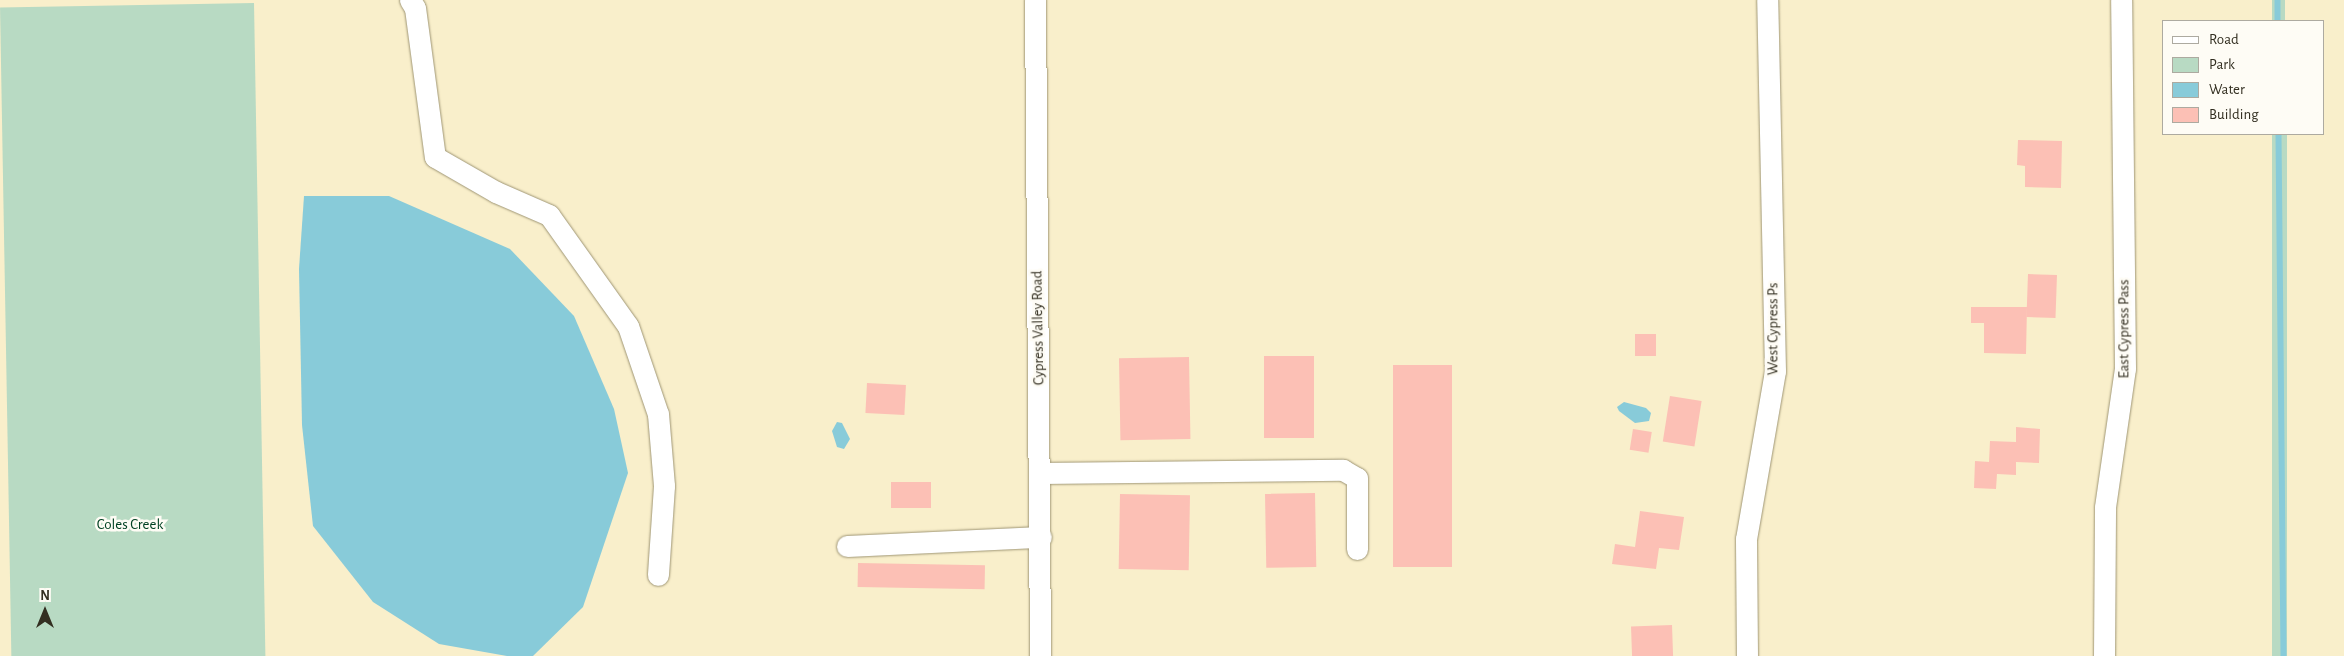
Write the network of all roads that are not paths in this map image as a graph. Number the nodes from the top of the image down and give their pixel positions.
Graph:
1 (410, 0) edge
2 (1035, 0) edge
3 (1767, 0) edge
4 (2121, 0) edge
5 (1040, 473) junction
6 (1040, 537) junction
7 (847, 546) dead end
8 (1357, 549) dead end
9 (658, 575) dead end
10 (1040, 656) edge
11 (1747, 656) edge
12 (2104, 656) edge

1 - 9 street
2 - 5 street, Cypress Valley Road
3 - 11 street, West Cypress Ps
4 - 12 street, East Cypress Pass
5 - 6 street, Cypress Valley Road
5 - 8 street
6 - 7 street
6 - 10 street, Cypress Valley Road

